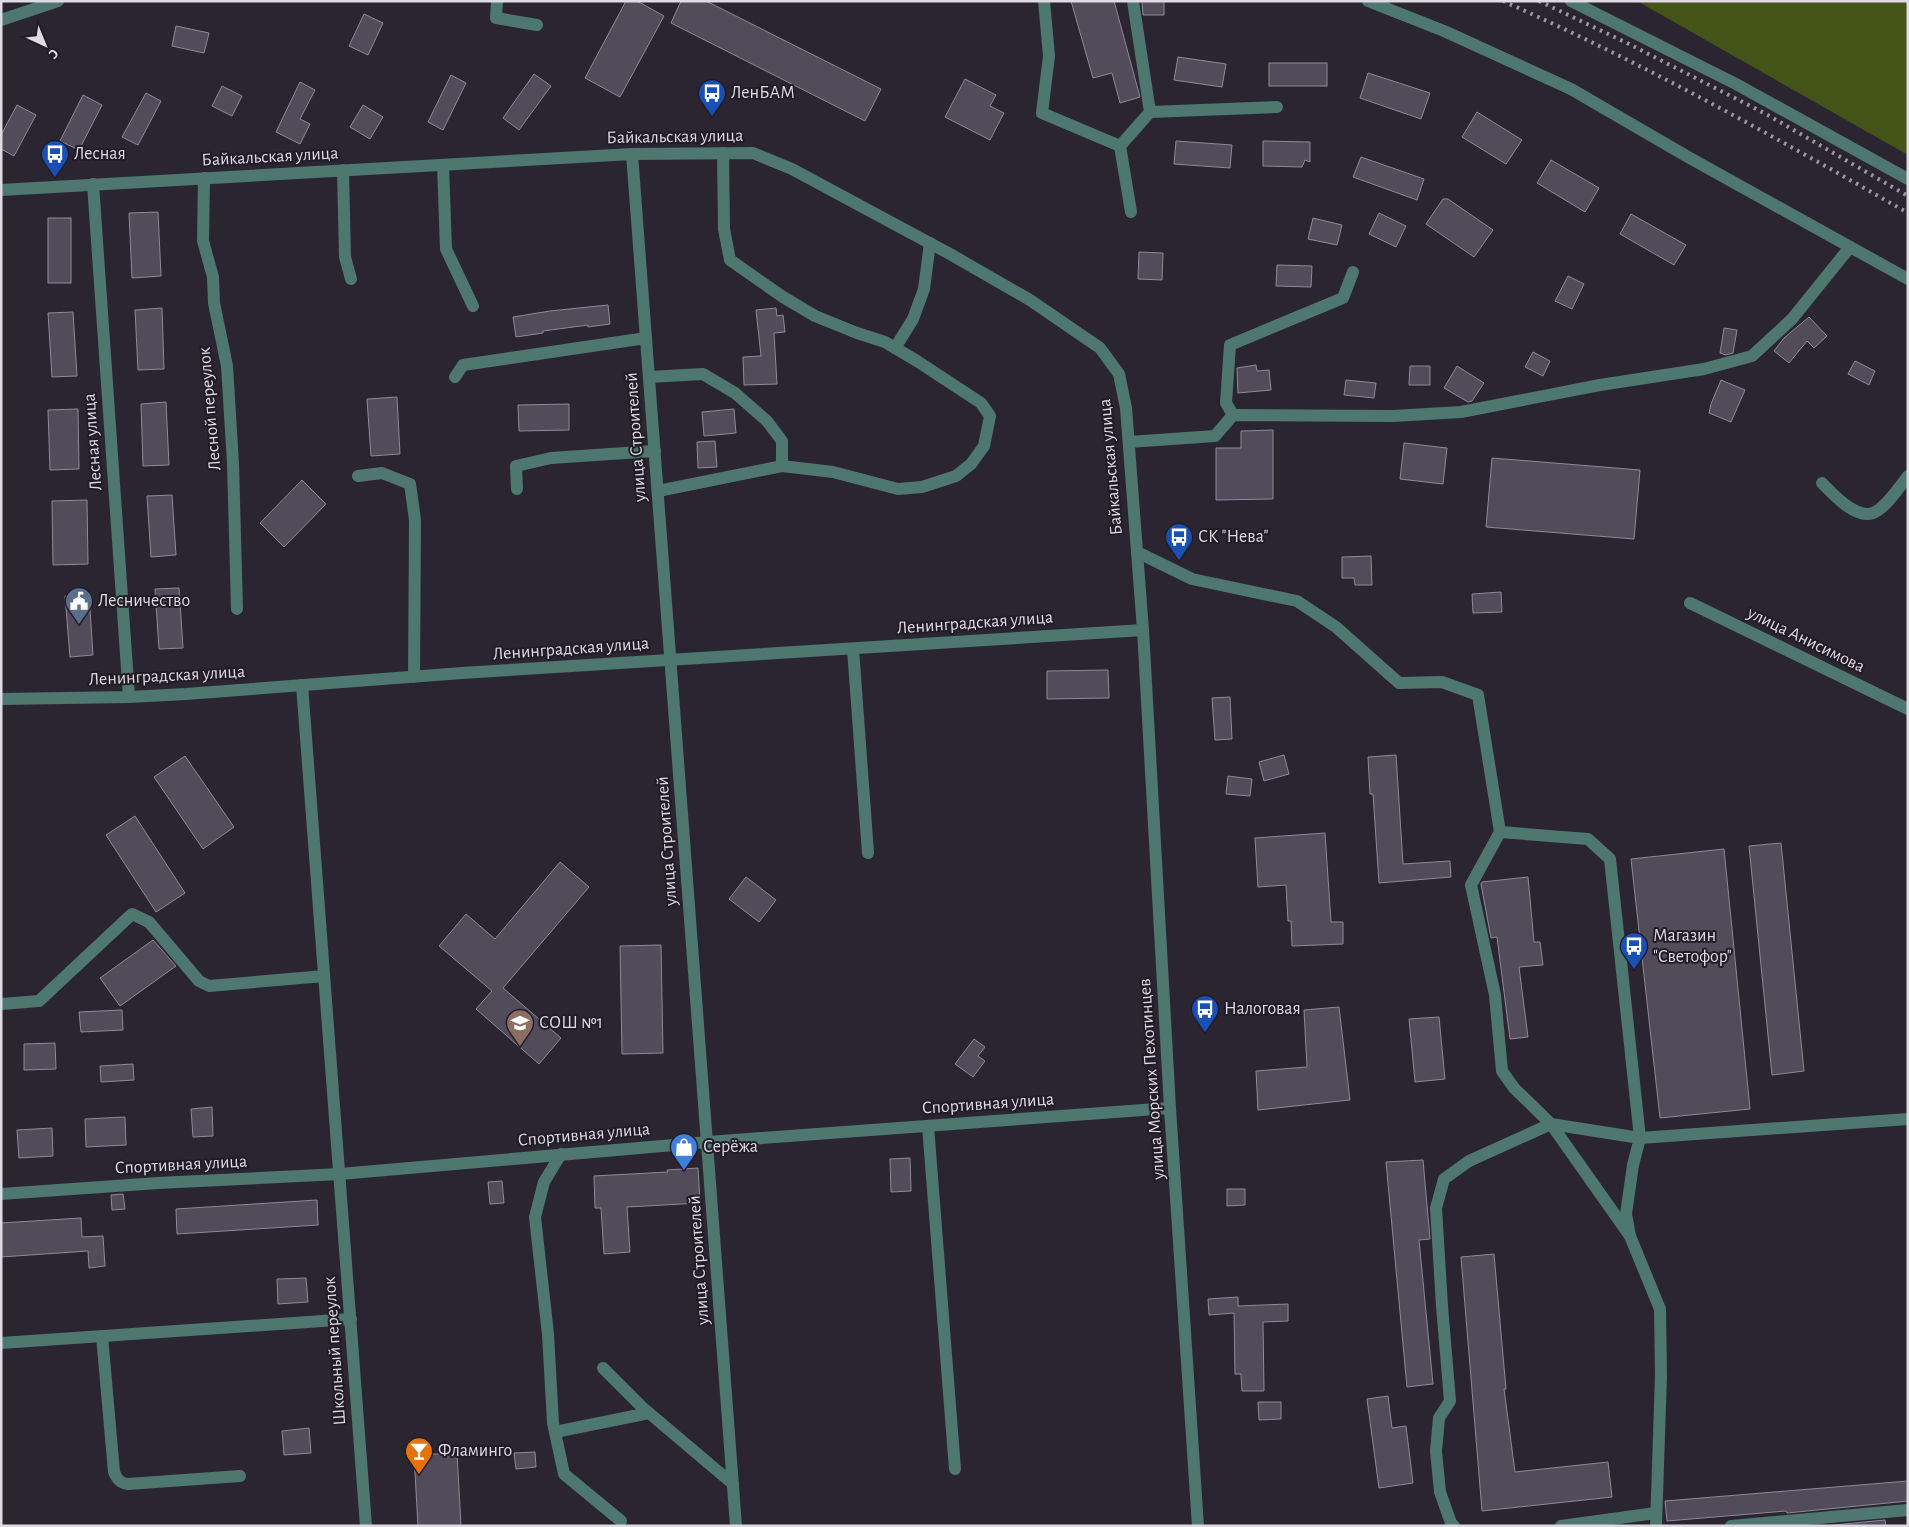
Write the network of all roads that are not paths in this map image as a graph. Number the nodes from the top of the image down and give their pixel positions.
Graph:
1 (58, 1) edge
2 (497, 1) edge
3 (1044, 1) edge
4 (1133, 1) edge
5 (1368, 1) edge
6 (1571, 1) edge
7 (1, 20) edge
8 (537, 25) dead end
9 (1278, 107) dead end
10 (1150, 112) junction
11 (1120, 146) junction
12 (723, 153) junction
13 (632, 154) junction
14 (443, 165) junction
15 (343, 170) junction
16 (204, 178) junction
17 (1908, 179) edge
18 (93, 184) junction
19 (1, 190) edge
20 (1131, 212) dead end
21 (930, 243) junction
22 (1850, 247) junction
23 (1353, 272) dead end
24 (351, 279) dead end
25 (1908, 279) edge
26 (473, 306) dead end
27 (646, 338) junction
28 (895, 348) junction
29 (455, 377) dead end
30 (649, 377) junction
31 (1233, 415) junction
32 (1129, 442) junction
33 (655, 451) junction
34 (782, 466) junction
35 (358, 476) dead end
36 (1908, 476) edge
37 (1822, 483) dead end
38 (518, 489) dead end
39 (658, 491) junction
40 (1137, 552) junction
41 (1690, 603) dead end
42 (237, 609) dead end
43 (1143, 630) junction
44 (853, 649) junction
45 (671, 660) junction
46 (414, 677) junction
47 (302, 685) junction
48 (129, 697) junction
49 (1, 699) edge
50 (1908, 709) edge
51 (1500, 832) junction
52 (868, 853) dead end
53 (324, 976) junction
54 (1, 1004) edge
55 (1170, 1108) junction
56 (1908, 1119) edge
57 (1551, 1124) junction
58 (928, 1126) junction
59 (1640, 1138) junction
60 (708, 1142) junction
61 (561, 1154) junction
62 (340, 1174) junction
63 (1, 1194) edge
64 (1630, 1236) junction
65 (350, 1319) junction
66 (102, 1336) junction
67 (1, 1343) edge
68 (603, 1368) dead end
69 (649, 1413) junction
70 (555, 1432) junction
71 (955, 1468) dead end
72 (240, 1476) dead end
73 (733, 1484) junction
74 (1908, 1510) edge
75 (1656, 1519) edge
76 (621, 1521) dead end
77 (366, 1526) edge
78 (736, 1526) edge
79 (1198, 1526) edge
80 (1454, 1526) edge
81 (1561, 1526) edge
82 (1731, 1526) edge

1 - 7 street
2 - 8 street
3 - 11 street
4 - 10 street
5 - 22 street
6 - 17 street
9 - 10 street
10 - 11 street
11 - 20 street
12 - 13 street, Байкальская улица
12 - 21 street, Байкальская улица
12 - 28 street
13 - 14 street, Байкальская улица
13 - 27 street, улица Строителей
14 - 15 street, Байкальская улица
14 - 26 street
15 - 16 street, Байкальская улица
15 - 24 street
16 - 18 street, Байкальская улица
16 - 42 street, Лесной переулок
18 - 19 street, Байкальская улица
18 - 48 street, Лесная улица
21 - 28 street
21 - 32 street, Байкальская улица
22 - 25 street
22 - 31 street
23 - 31 street
27 - 29 street
27 - 30 street, улица Строителей
28 - 34 street
30 - 33 street, улица Строителей
30 - 34 street
31 - 32 street
32 - 40 street, Байкальская улица
33 - 38 street
33 - 39 street, улица Строителей
34 - 39 street
35 - 46 street
36 - 37 street
39 - 45 street, улица Строителей
40 - 43 street, Байкальская улица
40 - 51 street
41 - 50 street, улица Анисимова
43 - 44 street, Ленинградская улица
43 - 55 street, улица Морских Пехотинцев
44 - 45 street, Ленинградская улица
44 - 52 street
45 - 46 street, Ленинградская улица
45 - 60 street, улица Строителей
46 - 47 street, Ленинградская улица
47 - 48 street, Ленинградская улица
47 - 53 street, Школьный переулок
48 - 49 street, Ленинградская улица
51 - 57 street
51 - 59 street
53 - 54 street
53 - 62 street, Школьный переулок
55 - 58 street, Спортивная улица
55 - 79 street, улица Морских Пехотинцев
56 - 59 street
57 - 59 street
57 - 64 street
57 - 80 street
58 - 60 street, Спортивная улица
58 - 71 street
59 - 64 street
60 - 61 street, Спортивная улица
60 - 73 street, улица Строителей
61 - 62 street, Спортивная улица
61 - 70 street
62 - 63 street, Спортивная улица
62 - 65 street, Школьный переулок
64 - 75 street
65 - 66 street
65 - 77 street, Школьный переулок
66 - 67 street
66 - 72 street
68 - 69 street
69 - 70 street
69 - 73 street
70 - 76 street
73 - 78 street, улица Строителей
74 - 82 street
75 - 81 street

